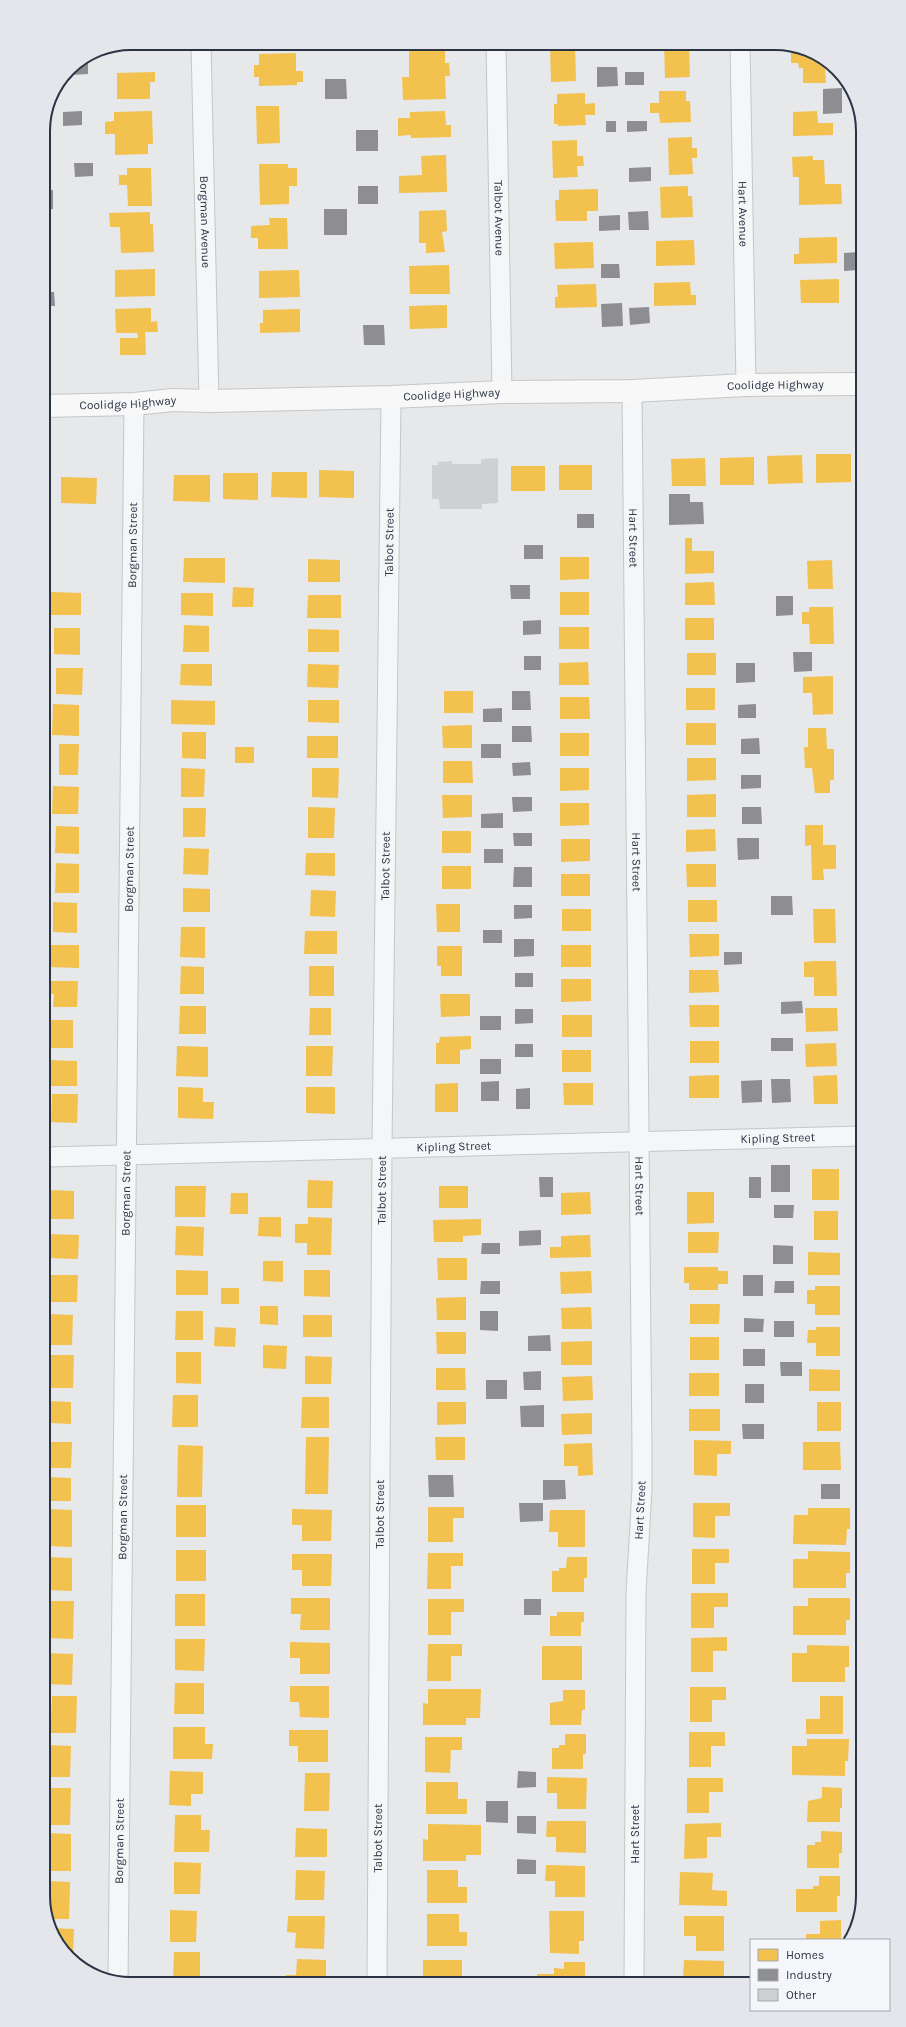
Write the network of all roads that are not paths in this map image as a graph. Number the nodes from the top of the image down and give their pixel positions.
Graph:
1 (201, 50) edge
2 (496, 50) edge
3 (740, 50) edge
4 (856, 384) edge
5 (746, 385) junction
6 (632, 391) junction
7 (502, 392) junction
8 (391, 397) junction
9 (209, 401) junction
10 (134, 404) junction
11 (50, 406) edge
12 (856, 1136) edge
13 (638, 1142) junction
14 (382, 1148) junction
15 (126, 1156) junction
16 (50, 1157) edge
17 (118, 1976) edge
18 (378, 1977) edge
19 (634, 1977) edge

1 - 9 street, Borgman Avenue
2 - 7 street, Talbot Avenue
3 - 5 street, Hart Avenue
4 - 5 main road, Coolidge Highway
5 - 6 main road, Coolidge Highway
6 - 7 main road, Coolidge Highway
6 - 13 street, Hart Street
7 - 8 main road, Coolidge Highway
8 - 9 main road, Coolidge Highway
8 - 14 street, Talbot Street
9 - 10 main road, Coolidge Highway
10 - 11 main road, Coolidge Highway
10 - 15 street, Borgman Street
12 - 13 street, Kipling Street
13 - 14 street, Kipling Street
13 - 19 street, Hart Street
14 - 15 street, Kipling Street
14 - 18 street, Talbot Street
15 - 16 street, Kipling Street
15 - 17 street, Borgman Street

